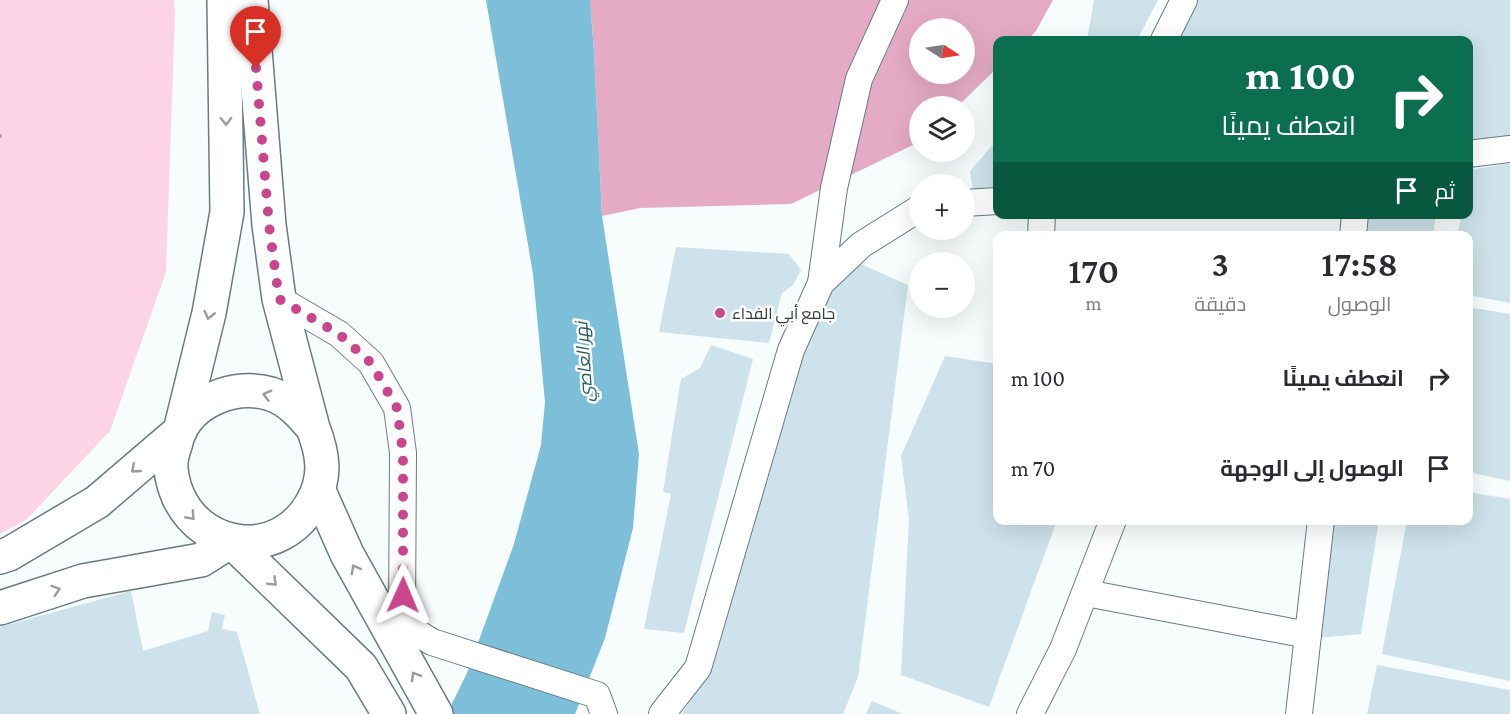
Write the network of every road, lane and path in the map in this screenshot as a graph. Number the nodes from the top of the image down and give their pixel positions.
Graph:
1 (224, 0) edge
2 (251, 0) edge
3 (895, 0) edge
4 (1184, 0) edge
5 (1166, 36) edge
6 (1510, 149) edge
7 (1473, 153) edge
8 (993, 201) edge
9 (975, 202) edge
10 (909, 215) edge
11 (821, 283) junction
12 (279, 299) junction
13 (313, 428) junction
14 (180, 431) junction
15 (319, 491) junction
16 (1111, 525) edge
17 (1320, 525) edge
18 (231, 541) junction
19 (0, 557) edge
20 (1086, 593) junction
21 (0, 608) edge
22 (1308, 635) junction
23 (600, 705) edge
24 (389, 714) edge
25 (436, 714) edge
26 (662, 714) edge
27 (1030, 714) edge
28 (1299, 714) edge

1 -> 14 main road
2 - 12 main road
3 - 11 street
4 - 5 street
6 - 7 street
8 - 9 street
10 - 11 street
11 - 26 street
12 - 13 main road
12 - 23 street
13 -> 14 main road
13 - 15 main road
14 -> 18 main road
14 -> 19 main road
15 - 18 main road
25 -> 15 main road
16 - 20 street
17 - 22 street
21 -> 18 main road
18 -> 24 main road
20 - 22 street
20 - 27 street
22 - 28 street

